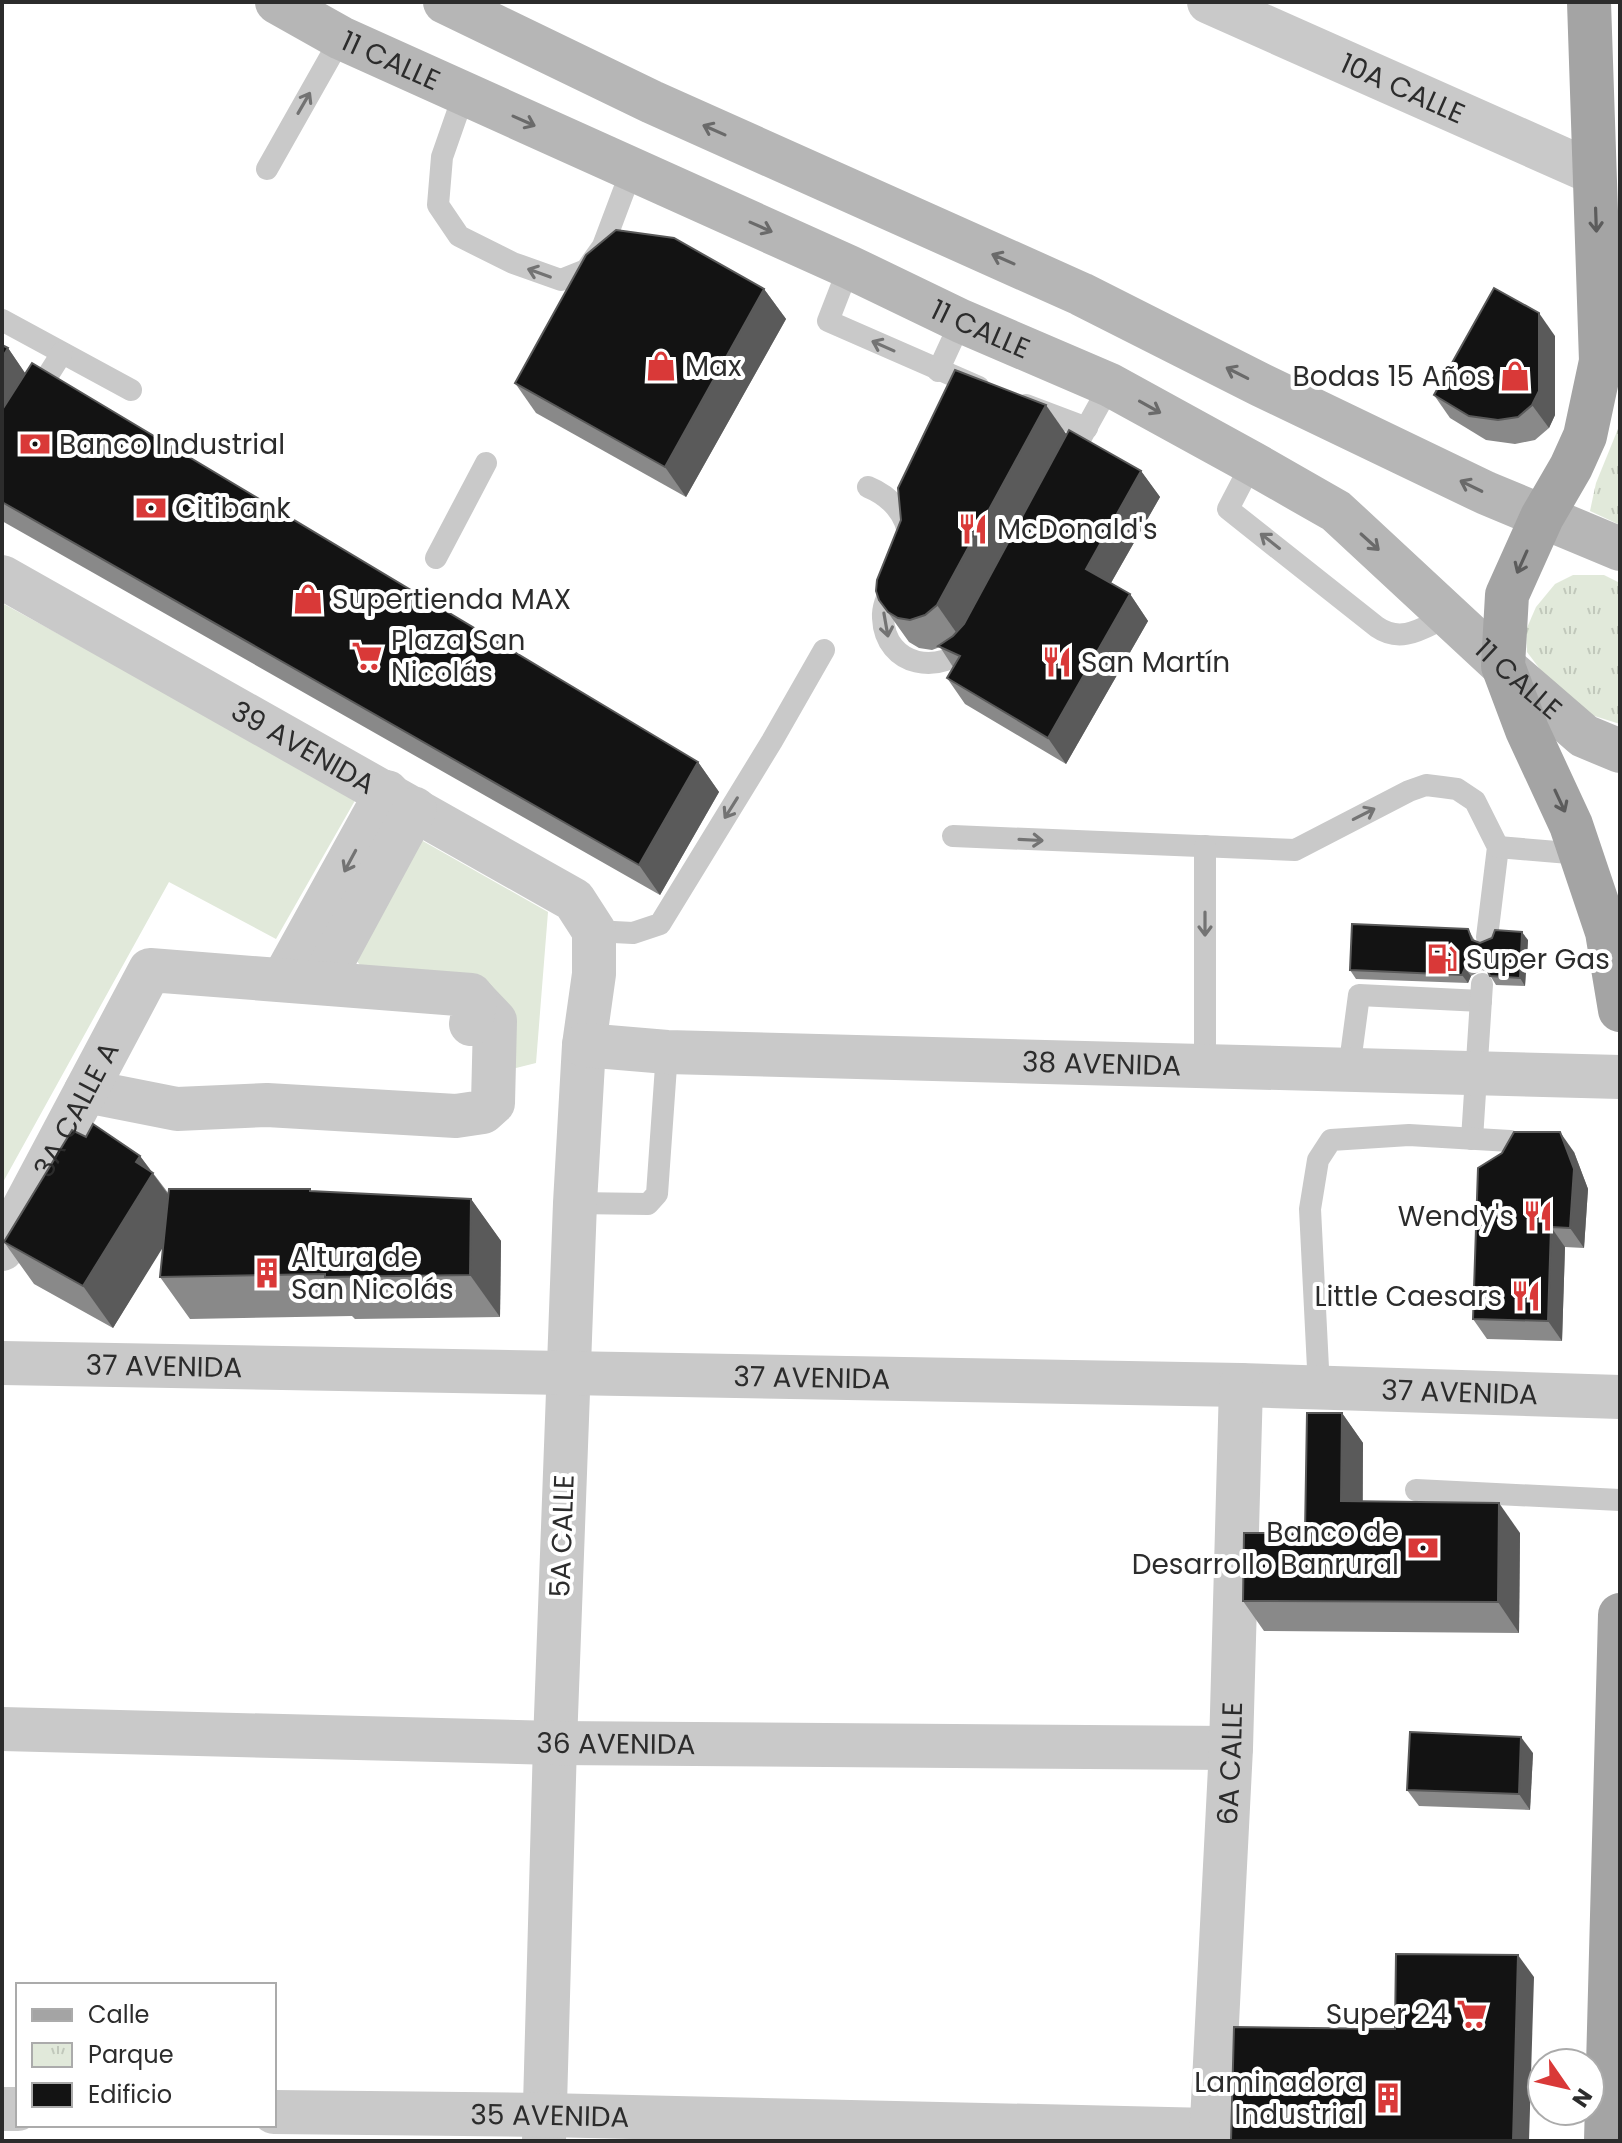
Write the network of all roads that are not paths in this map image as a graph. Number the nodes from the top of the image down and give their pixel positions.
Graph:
1 (277, 2) edge
2 (445, 2) edge
3 (1209, 2) edge
4 (1589, 2) edge
5 (341, 38) junction
6 (464, 94) junction
7 (1606, 108) edge
8 (267, 169) dead end
9 (632, 169) junction
10 (1594, 173) junction
11 (849, 267) junction
12 (2, 320) edge
13 (961, 321) junction
14 (62, 353) junction
15 (938, 371) junction
16 (1110, 385) junction
17 (131, 390) dead end
18 (1087, 428) junction
19 (2, 448) edge
20 (486, 463) dead end
21 (1252, 463) junction
22 (1057, 482) edge
23 (868, 487) dead end
24 (1542, 517) junction
25 (1620, 549) edge
26 (436, 558) dead end
27 (2, 577) edge
28 (1451, 615) junction
29 (977, 630) edge
30 (824, 650) dead end
31 (1503, 666) junction
32 (1620, 751) edge
33 (401, 800) junction
34 (953, 836) dead end
35 (1205, 846) junction
36 (1498, 847) junction
37 (1581, 854) junction
38 (594, 931) junction
39 (1487, 937) edge
40 (302, 982) junction
41 (1620, 1010) edge
42 (584, 1045) junction
43 (667, 1052) junction
44 (1205, 1066) junction
45 (1349, 1070) junction
46 (1474, 1073) junction
47 (1620, 1077) edge
48 (86, 1091) junction
49 (1472, 1139) junction
50 (1510, 1141) edge
51 (575, 1203) junction
52 (2, 1249) edge
53 (2, 1363) edge
54 (568, 1372) junction
55 (1241, 1385) junction
56 (1319, 1388) junction
57 (1620, 1397) edge
58 (1416, 1490) dead end
59 (1620, 1500) edge
60 (1620, 1615) edge
61 (2, 1729) edge
62 (555, 1743) junction
63 (1231, 1748) junction
64 (276, 2112) edge
65 (544, 2128) edge
66 (1211, 2136) edge
67 (1606, 2141) edge

1 - 5 main road, 11 CALLE
24 -> 2 main road
3 - 10 street, 10A CALLE
4 - 7 main road
5 - 6 main road, 11 CALLE
8 -> 5 lane
6 -> 9 main road, 11 CALLE
9 -> 6 lane
7 - 10 main road
9 -> 11 main road, 11 CALLE
10 -> 24 main road
11 - 13 main road, 11 CALLE
15 -> 11 lane
12 - 14 lane
13 - 15 lane
13 - 16 main road, 11 CALLE
14 - 17 lane
14 - 19 lane
15 - 18 lane
16 - 18 lane
16 -> 21 main road, 11 CALLE
18 - 22 lane
20 - 26 lane
21 -> 28 main road, 11 CALLE
28 -> 21 lane
23 -> 29 lane
24 - 25 main road
24 -> 31 main road
27 - 33 street, 39 AVENIDA
28 - 31 main road, 11 CALLE
30 -> 38 lane
31 - 32 main road, 11 CALLE
31 -> 37 main road
33 - 38 street, 39 AVENIDA
33 - 40 street
34 -> 35 lane
35 -> 36 lane
35 -> 44 lane
36 - 37 lane
36 - 39 lane
37 - 41 main road
38 - 42 street, 5A CALLE
40 - 48 street, 3A CALLE A
40 - 48 street
42 - 43 street, 38 AVENIDA
42 - 51 street, 5A CALLE
43 - 44 street, 38 AVENIDA
43 - 51 lane
44 - 45 street, 38 AVENIDA
45 - 46 street, 38 AVENIDA
45 - 46 lane
46 - 47 street, 38 AVENIDA
46 - 49 lane
48 - 52 street, 3A CALLE A
49 - 50 lane
49 - 56 lane
51 - 54 street, 5A CALLE
53 - 54 street, 37 AVENIDA
54 - 55 street, 37 AVENIDA
54 - 62 street, 5A CALLE
55 - 56 street, 37 AVENIDA
55 - 63 street, 6A CALLE
56 - 57 street, 37 AVENIDA
58 - 59 lane
60 - 67 main road
61 - 62 street, 36 AVENIDA
62 - 63 street, 36 AVENIDA
62 - 65 street, 5A CALLE
63 - 66 street, 6A CALLE
64 - 65 street, 35 AVENIDA
65 - 66 street, 35 AVENIDA

